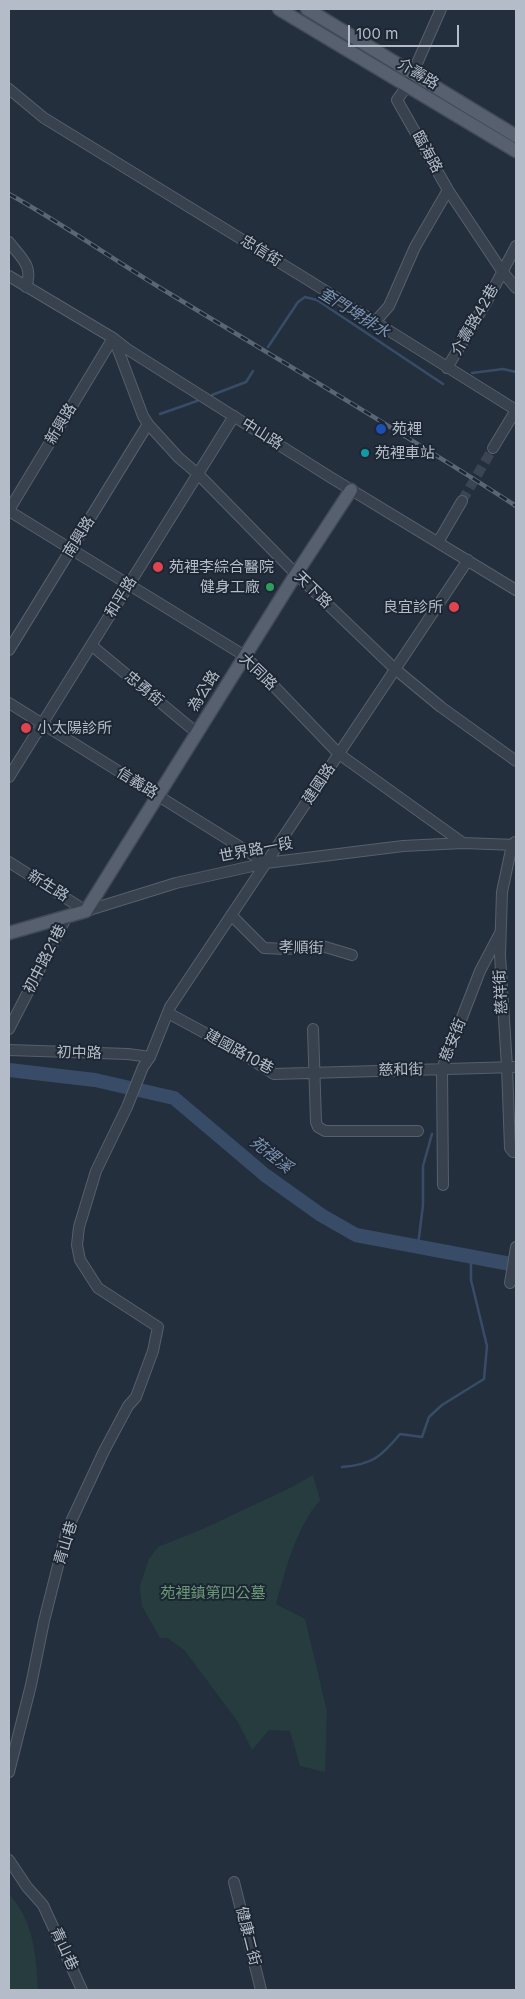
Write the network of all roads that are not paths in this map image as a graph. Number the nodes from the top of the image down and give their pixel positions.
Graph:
1 (280, 9) edge
2 (307, 9) edge
3 (441, 9) edge
4 (413, 73) junction
5 (407, 86) junction
6 (9, 89) edge
7 (516, 136) edge
8 (516, 151) edge
9 (448, 190) junction
10 (9, 242) edge
11 (516, 246) edge
12 (502, 271) junction
13 (9, 276) edge
14 (26, 287) junction
15 (516, 288) edge
16 (375, 322) junction
17 (113, 338) junction
18 (447, 368) junction
19 (516, 410) edge
20 (234, 416) junction
21 (148, 424) junction
22 (493, 448) tunnel mouth
23 (198, 474) junction
24 (351, 490) junction
25 (462, 501) tunnel mouth
26 (9, 511) edge
27 (438, 542) junction
28 (71, 549) junction
29 (468, 560) junction
30 (296, 574) junction
31 (129, 585) junction
32 (516, 590) edge
33 (91, 645) junction
34 (9, 650) edge
35 (245, 656) junction
36 (396, 669) junction
37 (9, 703) edge
38 (42, 724) junction
39 (197, 733) junction
40 (339, 754) junction
41 (516, 761) edge
42 (9, 777) edge
43 (158, 796) junction
44 (463, 843) junction
45 (515, 844) edge
46 (9, 862) edge
47 (266, 863) junction
48 (86, 911) junction
49 (231, 915) junction
50 (68, 916) junction
51 (500, 932) junction
52 (9, 933) edge
53 (352, 954) dead end
54 (169, 1010) junction
55 (313, 1029) dead end
56 (9, 1030) edge
57 (9, 1050) edge
58 (150, 1057) junction
59 (512, 1067) edge
60 (442, 1069) junction
61 (316, 1072) junction
62 (418, 1131) dead end
63 (515, 1151) edge
64 (443, 1185) dead end
65 (516, 1247) edge
66 (510, 1283) dead end
67 (158, 1326) joint
68 (9, 1772) edge
69 (9, 1860) edge
70 (234, 1882) dead end
71 (82, 1990) edge
72 (261, 1990) edge

1 - 5 main road, 介壽路
2 - 4 main road, 介壽路
3 - 4 street, 臨海路
4 - 5 street, 臨海路
4 - 7 main road, 介壽路
5 - 8 main road, 介壽路
5 - 9 street, 臨海路
6 - 16 street, 忠信街
9 - 12 street, 臨海路
9 - 16 street
10 - 14 street
11 - 12 street, 介壽路42巷
12 - 15 street, 臨海路
12 - 18 street, 介壽路42巷
13 - 14 street, 中山路
14 - 17 street, 中山路
16 - 18 street, 忠信街
17 - 20 street, 中山路
17 - 21 street, 天下路
17 - 26 street, 新興路
18 - 19 street, 忠信街
19 - 22 street
20 - 23 street, 和平路
20 - 24 street, 中山路
21 - 23 street, 天下路
21 - 28 street, 南興路
23 - 30 street, 天下路
23 - 31 street, 和平路
24 - 27 street, 中山路
24 - 30 main road, 為公路
25 - 27 street
26 - 28 street, 大同路
27 - 29 street, 中山路
28 - 31 street, 大同路
28 - 34 street, 南興路
29 - 32 street, 中山路
29 - 36 street, 建國路
30 - 35 main road, 為公路
30 - 36 street, 天下路
31 - 33 street, 和平路
31 - 35 street, 大同路
33 - 38 street, 和平路
33 - 39 street, 忠勇街
35 - 39 main road, 為公路
35 - 40 street, 大同路
36 - 40 street, 建國路
36 - 41 street, 天下路
37 - 38 street, 信義路
38 - 42 street, 和平路
38 - 43 street, 信義路
39 - 43 main road, 為公路
40 - 44 street, 大同路
40 - 47 street, 建國路
43 - 47 street, 信義路
43 - 48 main road, 為公路
44 - 45 street, 世界路一段
44 - 47 street, 世界路一段
45 - 51 street, 慈祥街
46 - 48 street, 新生路
47 - 48 street, 世界路一段
47 - 49 street, 建國路
48 - 50 main road, 世界路一段
49 - 53 street, 孝順街
49 - 54 street, 建國路
50 - 52 main road, 世界路一段
50 - 56 street, 初中路21巷
51 - 59 street, 慈祥街
51 - 60 street, 慈安街
54 - 58 street, 建國路
54 - 61 street, 建國路10巷
55 - 61 street
57 - 58 street, 初中路
58 - 67 street, 建國路
59 - 60 street, 慈和街
59 - 63 street, 慈祥街
60 - 61 street, 慈和街
60 - 64 street, 慈安街
61 - 62 street
65 - 66 street
67 - 68 street, 青山巷
69 - 71 street, 青山巷
70 - 72 street, 健康二街

